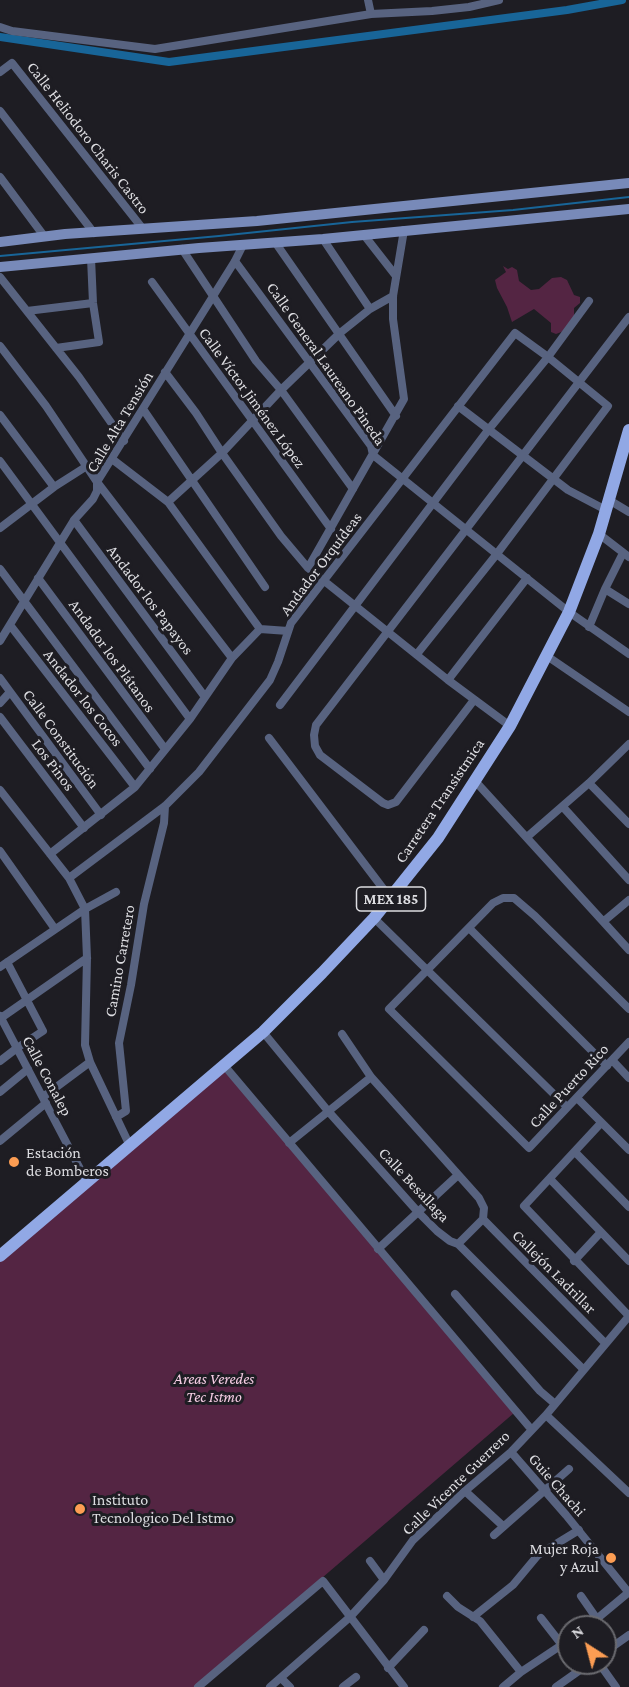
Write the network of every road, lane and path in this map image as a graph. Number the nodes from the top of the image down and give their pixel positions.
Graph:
1 (368, 0) edge
2 (499, 0) edge
3 (371, 14) junction
4 (0, 27) edge
5 (0, 72) edge
6 (0, 111) edge
7 (0, 177) edge
8 (629, 183) edge
9 (629, 209) edge
10 (143, 229) junction
11 (404, 230) junction
12 (94, 233) junction
13 (364, 235) junction
14 (44, 236) junction
15 (324, 238) junction
16 (0, 242) edge
17 (275, 242) junction
18 (243, 244) junction
19 (182, 249) junction
20 (91, 258) junction
21 (235, 261) junction
22 (0, 267) edge
23 (396, 276) junction
24 (0, 277) edge
25 (153, 282) dead end
26 (213, 295) junction
27 (393, 296) junction
28 (589, 301) dead end
29 (93, 303) junction
30 (370, 309) junction
31 (27, 311) junction
32 (629, 317) edge
33 (340, 333) junction
34 (189, 334) junction
35 (0, 346) edge
36 (56, 348) junction
37 (548, 357) junction
38 (310, 361) junction
39 (165, 372) junction
40 (580, 381) junction
41 (281, 390) junction
42 (459, 406) junction
43 (143, 409) junction
44 (0, 415) edge
45 (396, 416) junction
46 (252, 420) junction
47 (489, 429) junction
48 (629, 430) edge
49 (124, 441) junction
50 (222, 453) junction
51 (373, 455) junction
52 (522, 455) junction
53 (112, 459) junction
54 (0, 462) edge
55 (87, 466) junction
56 (553, 479) junction
57 (192, 480) junction
58 (402, 480) junction
59 (98, 482) junction
60 (54, 488) junction
61 (353, 489) junction
62 (168, 502) junction
63 (31, 504) junction
64 (432, 505) junction
65 (607, 505) junction
66 (629, 512) edge
67 (74, 520) junction
68 (0, 528) edge
69 (331, 529) junction
70 (465, 530) junction
71 (599, 534) junction
72 (60, 543) junction
73 (496, 555) junction
74 (626, 555) edge
75 (0, 568) edge
76 (309, 568) junction
77 (38, 578) junction
78 (527, 578) junction
79 (324, 581) junction
80 (265, 587) dead end
81 (604, 589) junction
82 (24, 601) junction
83 (629, 604) edge
84 (356, 605) junction
85 (569, 612) junction
86 (10, 625) junction
87 (589, 627) junction
88 (260, 629) junction
89 (288, 631) junction
90 (388, 632) junction
91 (0, 641) edge
92 (417, 654) junction
93 (629, 654) edge
94 (547, 656) junction
95 (232, 658) junction
96 (0, 678) edge
97 (448, 680) junction
98 (10, 692) junction
99 (205, 697) junction
100 (474, 700) junction
101 (0, 703) edge
102 (280, 705) dead end
103 (629, 712) edge
104 (0, 717) edge
105 (190, 719) junction
106 (510, 726) junction
107 (269, 738) dead end
108 (629, 744) edge
109 (165, 749) junction
110 (150, 769) junction
111 (476, 782) junction
112 (589, 783) junction
113 (135, 787) junction
114 (0, 790) edge
115 (165, 806) junction
116 (563, 807) junction
117 (101, 815) junction
118 (629, 824) edge
119 (84, 828) junction
120 (527, 837) junction
121 (0, 851) edge
122 (50, 854) junction
123 (69, 878) junction
124 (629, 880) edge
125 (116, 892) dead end
126 (391, 899) junction
127 (629, 900) edge
128 (85, 909) junction
129 (374, 918) junction
130 (604, 921) junction
131 (469, 928) junction
132 (55, 929) junction
133 (629, 950) edge
134 (87, 958) junction
135 (4, 964) edge
136 (428, 969) junction
137 (27, 1001) junction
138 (629, 1009) edge
139 (1, 1017) edge
140 (263, 1032) junction
141 (342, 1034) dead end
142 (629, 1042) edge
143 (17, 1048) junction
144 (0, 1061) edge
145 (90, 1062) junction
146 (609, 1063) junction
147 (223, 1064) junction
148 (28, 1069) junction
149 (371, 1077) junction
150 (629, 1078) edge
151 (0, 1092) edge
152 (577, 1098) junction
153 (44, 1100) junction
154 (567, 1107) junction
155 (328, 1111) junction
156 (116, 1117) junction
157 (602, 1123) junction
158 (0, 1141) edge
159 (289, 1143) junction
160 (130, 1146) junction
161 (629, 1150) edge
162 (575, 1152) junction
163 (458, 1175) junction
164 (550, 1179) junction
165 (87, 1182) junction
166 (629, 1206) edge
167 (418, 1212) junction
168 (483, 1219) junction
169 (601, 1232) junction
170 (458, 1244) junction
171 (378, 1249) junction
172 (0, 1256) edge
173 (574, 1261) junction
174 (629, 1261) edge
175 (455, 1294) dead end
176 (628, 1319) edge
177 (605, 1343) junction
178 (583, 1369) junction
179 (554, 1403) junction
180 (546, 1415) junction
181 (531, 1429) junction
182 (511, 1452) junction
183 (569, 1469) dead end
184 (465, 1491) junction
185 (544, 1491) junction
186 (629, 1493) edge
187 (503, 1526) junction
188 (579, 1530) junction
189 (494, 1535) dead end
190 (370, 1561) dead end
191 (629, 1575) edge
192 (384, 1580) junction
193 (621, 1581) junction
194 (629, 1592) edge
195 (447, 1596) dead end
196 (581, 1596) dead end
197 (594, 1615) edge
198 (602, 1615) edge
199 (350, 1617) junction
200 (473, 1617) junction
201 (541, 1618) dead end
202 (424, 1630) dead end
203 (557, 1634) edge
204 (557, 1647) edge
205 (388, 1668) junction
206 (521, 1672) junction
207 (574, 1675) edge
208 (356, 1677) dead end
209 (282, 1678) junction
210 (198, 1687) edge
211 (270, 1687) edge
212 (290, 1687) edge
213 (343, 1687) edge
214 (404, 1687) edge
215 (503, 1687) edge
216 (557, 1687) edge

1 - 3 street
2 - 3 street
3 - 4 street
5 - 10 street, Calle Heliodoro Charis Castro
6 - 12 street
7 - 14 street
8 - 10 street
9 - 11 street
10 - 12 street
11 - 13 street
11 - 23 street
12 - 14 street
13 - 15 street
13 - 23 street
14 - 16 street
15 - 17 street
15 - 30 street
17 - 18 street
17 - 33 street
18 - 19 street
18 - 21 street, Calle Alta Tensión
19 - 20 street
19 - 26 street
20 - 22 street
20 - 29 street
21 - 26 street, Calle Alta Tensión
21 - 38 street, Calle General Laureano Pineda
23 - 27 street
24 - 31 street
25 - 34 street, Calle Víctor Jiménez López
26 - 34 street, Calle Alta Tensión
26 - 41 street
27 - 30 street
27 - 45 street
28 - 37 street
29 - 31 street
29 - 36 street
30 - 33 street
31 - 36 street
32 - 40 street
33 - 38 street
33 - 45 street
34 - 39 street, Calle Alta Tensión
34 - 46 street, Calle Víctor Jiménez López
35 - 55 street
36 - 49 street
37 - 40 street
37 - 42 street, Andador Orquídeas
37 - 47 street
38 - 41 street
38 - 51 street, Calle General Laureano Pineda
39 - 43 street, Calle Alta Tensión
39 - 50 street
40 - 52 street
40 - 56 street
41 - 46 street
41 - 61 street
42 - 47 street
42 - 58 street, Andador Orquídeas
43 - 49 street, Calle Alta Tensión
43 - 57 street
44 - 60 street
45 - 51 street
46 - 50 street
46 - 69 street, Calle Víctor Jiménez López
47 - 52 street
47 - 64 street
48 - 65 main road, Carretera Transistmica / MEX 185
49 - 53 street, Calle Alta Tensión
50 - 57 street
50 - 76 street
51 - 58 street, Calle General Laureano Pineda
51 - 61 street
52 - 56 street
52 - 70 street
53 - 59 street, Calle Alta Tensión
53 - 62 street
54 - 63 street
55 - 59 street
55 - 60 street
56 - 65 street
56 - 73 street
57 - 62 street
57 - 80 street
58 - 64 street, Calle General Laureano Pineda
58 - 79 street, Andador Orquídeas
59 - 67 street, Calle Alta Tensión
59 - 95 street
60 - 63 street
61 - 69 street
62 - 88 street
63 - 68 street
63 - 72 street
64 - 70 street, Calle General Laureano Pineda
64 - 84 street
65 - 66 street
65 - 71 main road, Carretera Transistmica / MEX 185
67 - 72 street, Calle Alta Tensión
67 - 99 street, Andador los Papayos
69 - 76 street
70 - 73 street, Calle General Laureano Pineda
70 - 90 street
71 - 74 street
71 - 85 main road, Carretera Transistmica / MEX 185
72 - 77 street, Calle Alta Tensión
72 - 105 street
73 - 78 street, Calle General Laureano Pineda
73 - 92 street
74 - 81 street
75 - 82 street
76 - 79 street
77 - 82 street, Calle Alta Tensión
77 - 109 street, Andador los Plátanos
78 - 85 street, Calle General Laureano Pineda
78 - 97 street
79 - 84 street
79 - 89 street, Andador Orquídeas
81 - 83 street
81 - 87 street
82 - 86 street, Calle Alta Tensión
82 - 110 street
84 - 90 street
84 - 102 street
85 - 87 street, Calle General Laureano Pineda
85 - 94 main road, Carretera Transistmica / MEX 185
86 - 91 street, Calle Alta Tensión
86 - 113 street, Andador los Cocos
87 - 93 street, Calle General Laureano Pineda
88 - 89 street
88 - 95 street
89 - 115 street, Andador Orquídeas
90 - 92 street
90 - 100 street
92 - 97 street
94 - 103 street
94 - 106 main road, Carretera Transistmica / MEX 185
95 - 99 street
96 - 98 street, Calle Constitución
97 - 100 street
98 - 101 street
98 - 117 street, Calle Constitución
99 - 105 street
100 - 106 street
104 - 119 street, Los Pinos
105 - 109 street
106 - 111 main road, Carretera Transistmica / MEX 185
107 - 126 street
108 - 112 street
109 - 110 street
110 - 113 street
111 - 120 street
111 - 126 main road, Carretera Transistmica / MEX 185
112 - 116 street
112 - 118 street
113 - 117 street
114 - 122 street
115 - 123 street, Andador Orquídeas
115 - 156 street, Camino Carretero
116 - 120 street
116 - 124 street
117 - 119 street
119 - 122 street
120 - 130 street
121 - 132 street
122 - 123 street
123 - 128 street
125 - 128 street
126 - 129 main road, Carretera Transistmica / MEX 185
127 - 130 street
128 - 132 street
128 - 134 street
129 - 136 street
129 - 140 main road, Carretera Transistmica / MEX 185
130 - 133 street
131 - 136 street
131 - 138 street
131 - 146 street
132 - 135 street
134 - 137 street
134 - 145 street
135 - 137 street
136 - 154 street
136 - 154 street, Calle Puerto Rico
137 - 139 street
137 - 143 street
139 - 143 street, Calle Conalep
140 - 147 main road, Carretera Transistmica / MEX 185
140 - 155 street, Calle Besallaga
141 - 149 street
142 - 146 street, Calle Puerto Rico
143 - 144 street
143 - 148 street, Calle Conalep
145 - 153 street
145 - 156 street
146 - 150 street
146 - 152 street, Calle Puerto Rico
147 - 159 street
147 - 160 main road, Carretera Transistmica / MEX 185
148 - 151 street
148 - 153 street, Calle Conalep
149 - 155 street
149 - 163 street
152 - 154 street, Calle Puerto Rico
152 - 157 street
153 - 158 street
153 - 165 street, Calle Conalep
155 - 159 street
155 - 167 street, Calle Besallaga
156 - 160 street
157 - 161 street
157 - 162 street
159 - 171 street
160 - 165 main road, Carretera Transistmica / MEX 185
162 - 164 street
162 - 166 street
163 - 167 street
163 - 168 street
164 - 169 street
164 - 173 street
165 - 172 main road, Carretera Transistmica / MEX 185
167 - 170 street, Calle Besallaga
167 - 171 street
168 - 170 street
168 - 177 street, Callejón Ladrillar
169 - 173 street
169 - 174 street
170 - 178 street, Calle Besallaga
171 - 181 street
173 - 176 street
175 - 179 street
176 - 177 street, Calle Vicente Guerrero
177 - 178 street, Calle Vicente Guerrero
178 - 179 street, Calle Vicente Guerrero
179 - 180 street, Calle Vicente Guerrero
180 - 181 street, Calle Vicente Guerrero
180 - 186 street
181 - 182 street, Calle Vicente Guerrero
182 - 184 street, Calle Vicente Guerrero
182 - 185 street, Guie Chachi
183 - 185 street
184 - 187 street
184 - 192 street, Calle Vicente Guerrero
185 - 187 street
185 - 188 street, Guie Chachi
187 - 189 street
188 - 193 street, Guie Chachi
188 - 200 street
190 - 192 street
191 - 193 street
192 - 199 street, Calle Vicente Guerrero
193 - 194 street, Guie Chachi
194 - 198 street
195 - 200 street
196 - 197 street
199 - 205 street
199 - 209 street, Calle Vicente Guerrero
199 - 210 street
200 - 206 street
201 - 203 street
202 - 205 street
204 - 206 street
205 - 214 street
206 - 215 street
207 - 216 street
208 - 213 street
209 - 211 street, Calle Vicente Guerrero
209 - 212 street

